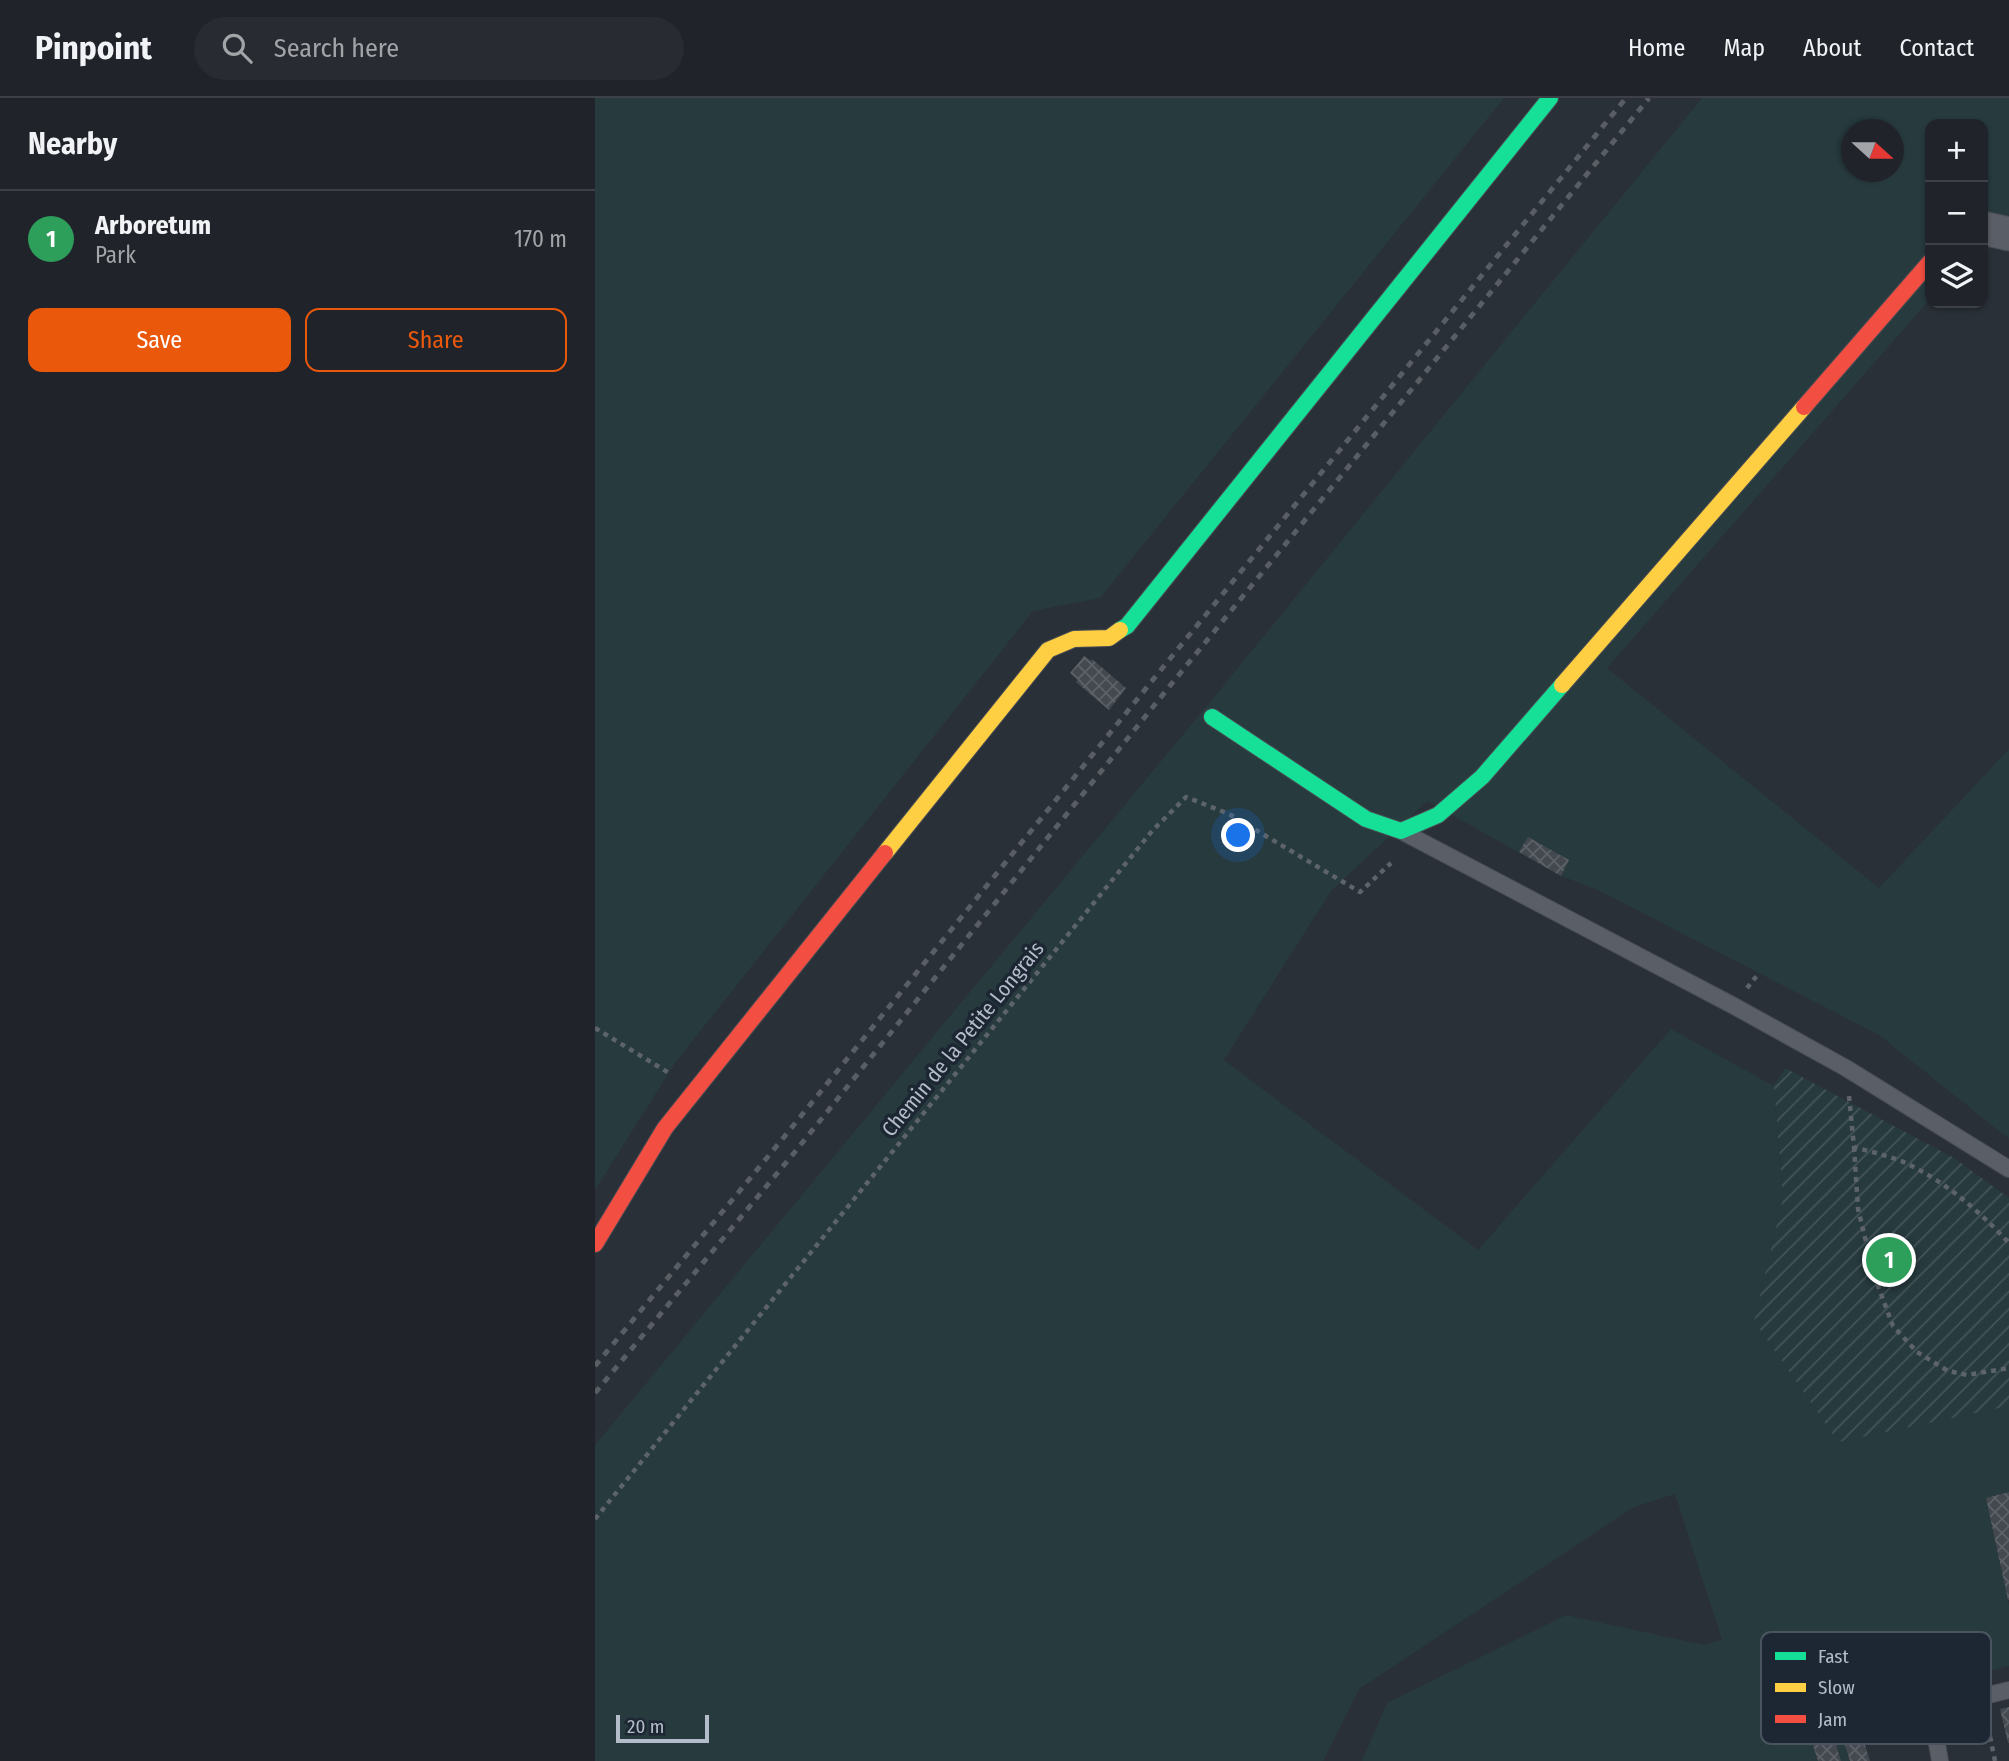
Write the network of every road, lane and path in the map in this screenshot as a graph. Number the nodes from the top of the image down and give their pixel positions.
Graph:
1 (1550, 98) edge
2 (1988, 229) edge
3 (2009, 234) edge
4 (1925, 268) edge
5 (1212, 717) dead end
6 (1408, 835) junction
7 (595, 1028) edge
8 (1846, 1068) junction
9 (696, 1089) junction
10 (1854, 1147) junction
11 (2009, 1169) edge
12 (2009, 1243) edge
13 (595, 1244) edge
14 (2009, 1368) edge
15 (595, 1519) edge
16 (2009, 1690) edge
17 (1991, 1695) edge
18 (1991, 1738) edge
19 (1996, 1761) edge

1 - 9 street
2 - 3 street
4 - 6 street
5 - 6 street
6 - 8 lane
6 - 15 path, Chemin de la Petite Longrais
7 - 9 path
8 - 10 path
8 - 11 lane
9 - 13 street
10 - 12 path
10 - 14 path
16 - 17 lane
18 - 19 path

